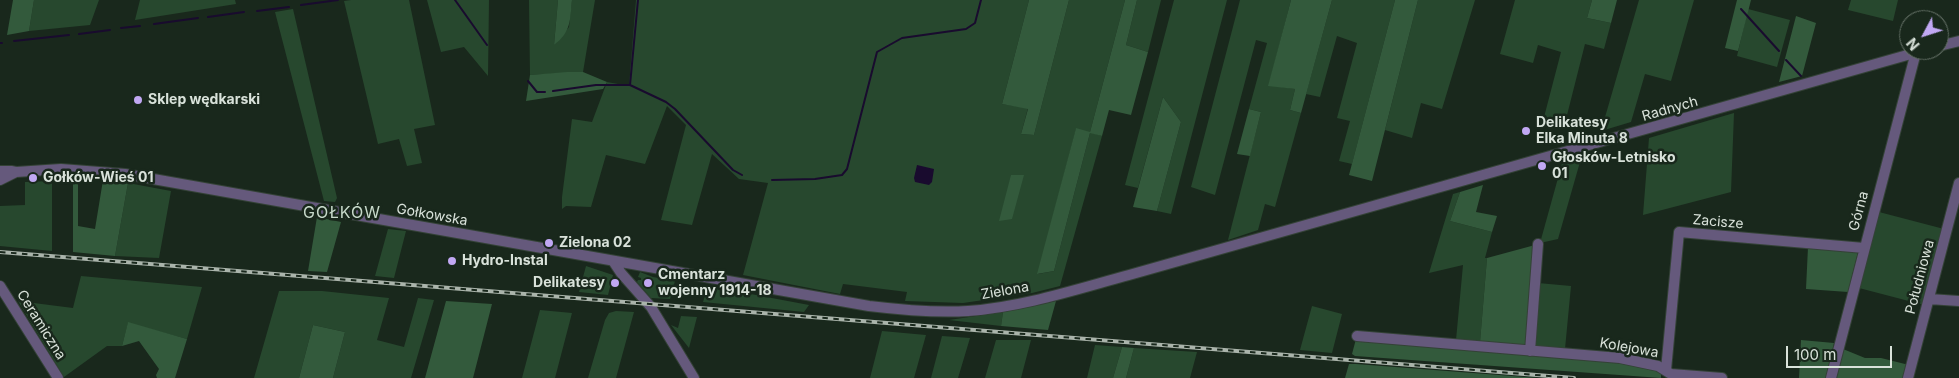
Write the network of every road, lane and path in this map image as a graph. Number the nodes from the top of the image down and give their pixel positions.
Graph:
1 (1899, 57) edge
2 (1917, 60) edge
3 (0, 171) edge
4 (16, 172) junction
5 (0, 180) edge
6 (1959, 183) edge
7 (1393, 201) joint
8 (1538, 244) dead end
9 (1864, 248) junction
10 (613, 261) junction
11 (0, 286) edge
12 (1929, 299) junction
13 (1959, 301) edge
14 (1357, 336) dead end
15 (1530, 351) junction
16 (1666, 370) junction
17 (58, 378) edge
18 (694, 378) edge
19 (1722, 378) edge
20 (1831, 378) edge
21 (1908, 378) edge

1 - 7 street, Radnych
2 - 9 street, Górna
3 - 4 street, Gołkowska
4 - 5 street, Gołkowska
4 - 10 street, Gołkowska
6 - 12 street, Południowa
7 - 10 street, Zielona
8 - 15 street
9 - 16 street, Zacisze
9 - 20 street, Górna
10 - 18 street
11 - 17 street, Ceramiczna
12 - 13 street
12 - 21 street, Południowa
14 - 15 street, Kolejowa
15 - 16 street, Kolejowa
16 - 19 street, Kolejowa

